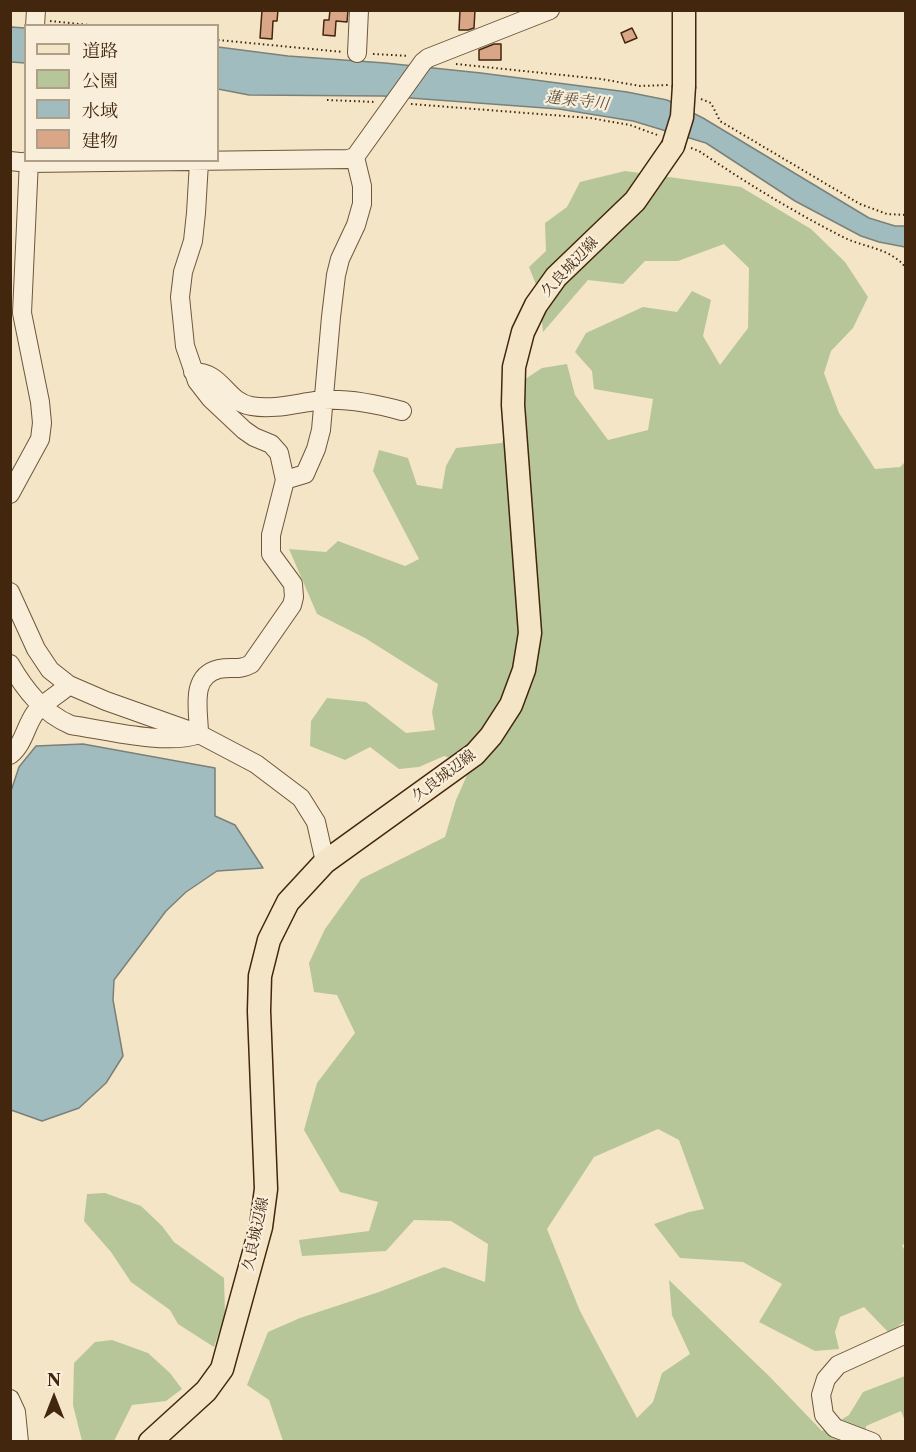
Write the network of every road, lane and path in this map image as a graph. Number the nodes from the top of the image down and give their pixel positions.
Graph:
1 (360, 10) edge
2 (550, 10) edge
3 (684, 10) edge
4 (36, 19) edge
5 (81, 24) edge
6 (219, 40) edge
7 (357, 53) junction
8 (426, 60) junction
9 (684, 90) junction
10 (327, 100) dead end
11 (396, 101) junction
12 (674, 143) junction
13 (355, 157) junction
14 (29, 162) edge
15 (199, 162) joint
16 (219, 162) edge
17 (906, 215) edge
18 (906, 268) edge
19 (16, 314) edge
20 (193, 372) junction
21 (324, 401) junction
22 (402, 411) dead end
23 (285, 480) junction
24 (10, 494) edge
25 (10, 592) edge
26 (10, 663) edge
27 (69, 685) junction
28 (40, 707) junction
29 (199, 734) junction
30 (10, 755) edge
31 (325, 862) junction
32 (906, 1334) edge
33 (10, 1399) edge
34 (19, 1442) edge
35 (150, 1442) edge
36 (872, 1442) edge

1 - 7 street
2 - 8 street
3 - 9 main road, 久良城辺線
4 - 5 path
6 - 7 path
7 - 8 path
8 - 9 path
8 - 11 street
9 - 12 main road, 久良城辺線, bridge
9 - 17 path
10 - 11 path
11 - 12 path
11 - 13 street
12 - 18 path
12 - 31 main road, 久良城辺線
13 - 16 street
13 - 21 street
14 - 15 street
14 - 19 street
15 - 20 street
19 - 24 street
20 - 21 street
20 - 23 street
21 - 22 street
21 - 23 street
23 - 29 street
25 - 27 street
26 - 28 street
27 - 28 street
27 - 29 street
28 - 29 street
28 - 30 street
29 - 31 street
31 - 35 main road, 久良城辺線
32 - 36 street
33 - 34 street

